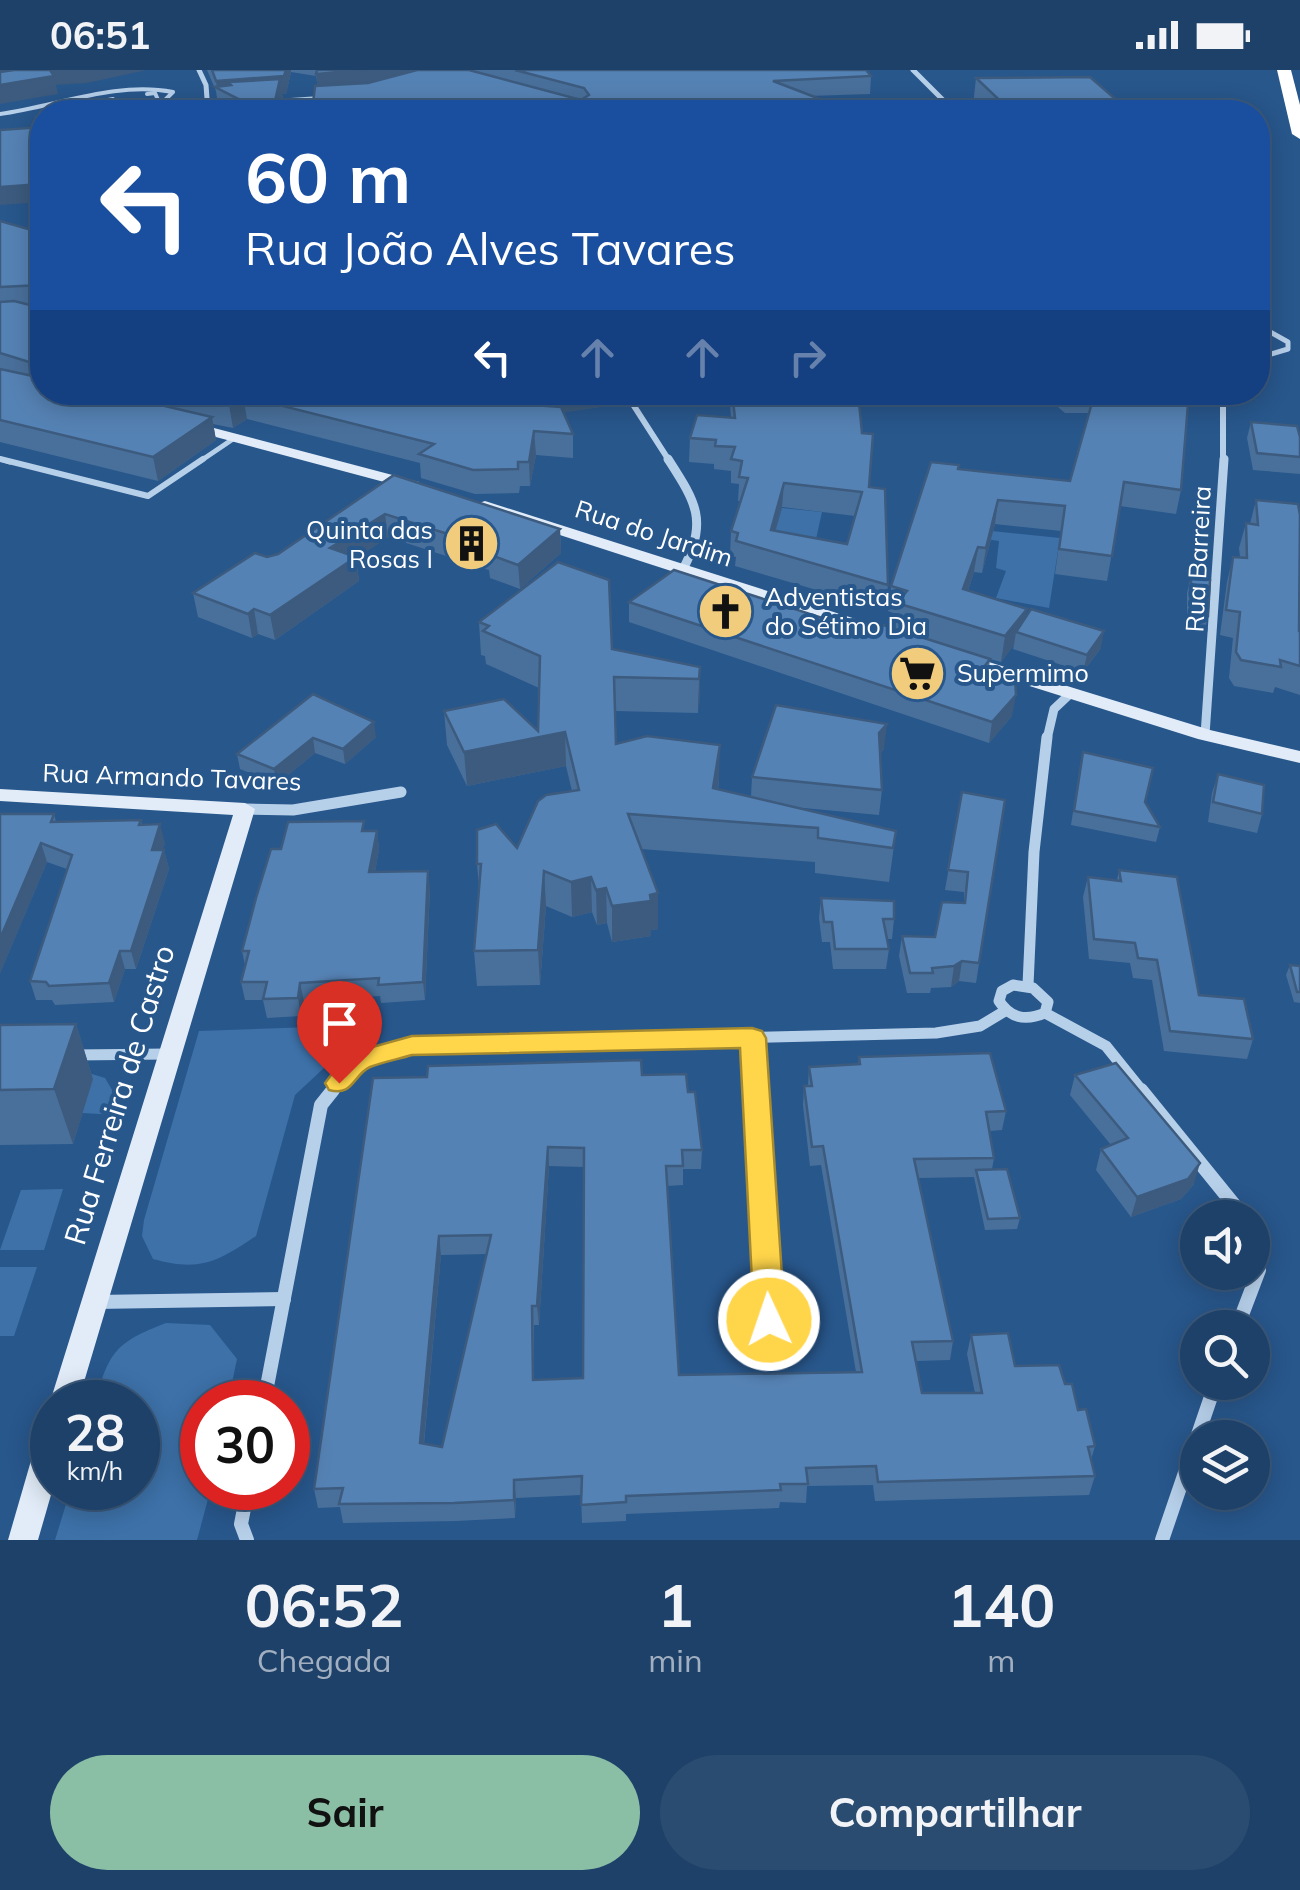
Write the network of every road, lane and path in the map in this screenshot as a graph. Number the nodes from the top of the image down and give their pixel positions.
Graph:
1 (199, 70) edge
2 (913, 70) edge
3 (1284, 70) edge
4 (336, 97) edge
5 (66, 100) edge
6 (105, 100) edge
7 (158, 100) edge
8 (165, 100) edge
9 (207, 100) edge
10 (293, 100) edge
11 (944, 100) edge
12 (30, 107) edge
13 (0, 114) edge
14 (1300, 134) edge
15 (1270, 332) edge
16 (1270, 354) edge
17 (633, 405) edge
18 (1223, 405) edge
19 (180, 424) edge
20 (236, 437) junction
21 (0, 459) edge
22 (407, 483) junction
23 (425, 488) edge
24 (391, 494) edge
25 (461, 498) edge
26 (683, 569) junction
27 (925, 647) edge
28 (943, 653) edge
29 (1071, 694) junction
30 (1206, 734) junction
31 (1300, 757) edge
32 (402, 792) dead end
33 (0, 795) edge
34 (245, 809) junction
35 (1028, 985) junction
36 (1005, 1012) junction
37 (1045, 1013) junction
38 (752, 1038) junction
39 (168, 1054) junction
40 (54, 1055) edge
41 (1230, 1200) edge
42 (284, 1299) junction
43 (93, 1302) junction
44 (769, 1320) dead end
45 (70, 1380) edge
46 (268, 1380) edge
47 (1210, 1400) edge
48 (32, 1510) edge
49 (244, 1510) edge
50 (23, 1540) edge
51 (247, 1540) edge
52 (1162, 1540) edge

1 - 9 street
2 - 11 street
3 - 14 highway
4 - 10 street
5 - 8 lane
6 - 7 lane
12 - 13 lane
15 - 16 lane
17 - 26 street
18 - 30 street, Rua Barreira
19 - 20 main road
20 - 21 lane
20 - 22 main road
22 - 23 main road
22 - 24 lane
25 - 26 main road, Rua do Jardim
26 - 27 main road, Rua do Jardim
28 - 29 main road
29 - 30 main road
29 - 35 street
30 - 31 main road
32 - 34 street, Rua Armando Tavares
33 - 34 main road, Rua Armando Tavares
34 - 39 main road, Rua Ferreira de Castro
35 - 36 street
35 - 37 street
36 - 37 street
36 - 38 street
37 - 41 street
38 - 42 street
38 - 44 street
39 - 40 street
39 - 43 main road, Rua Ferreira de Castro
42 - 43 street
42 - 46 street
43 - 45 main road, Rua Ferreira de Castro
47 - 52 street
48 - 50 main road
49 - 51 street

